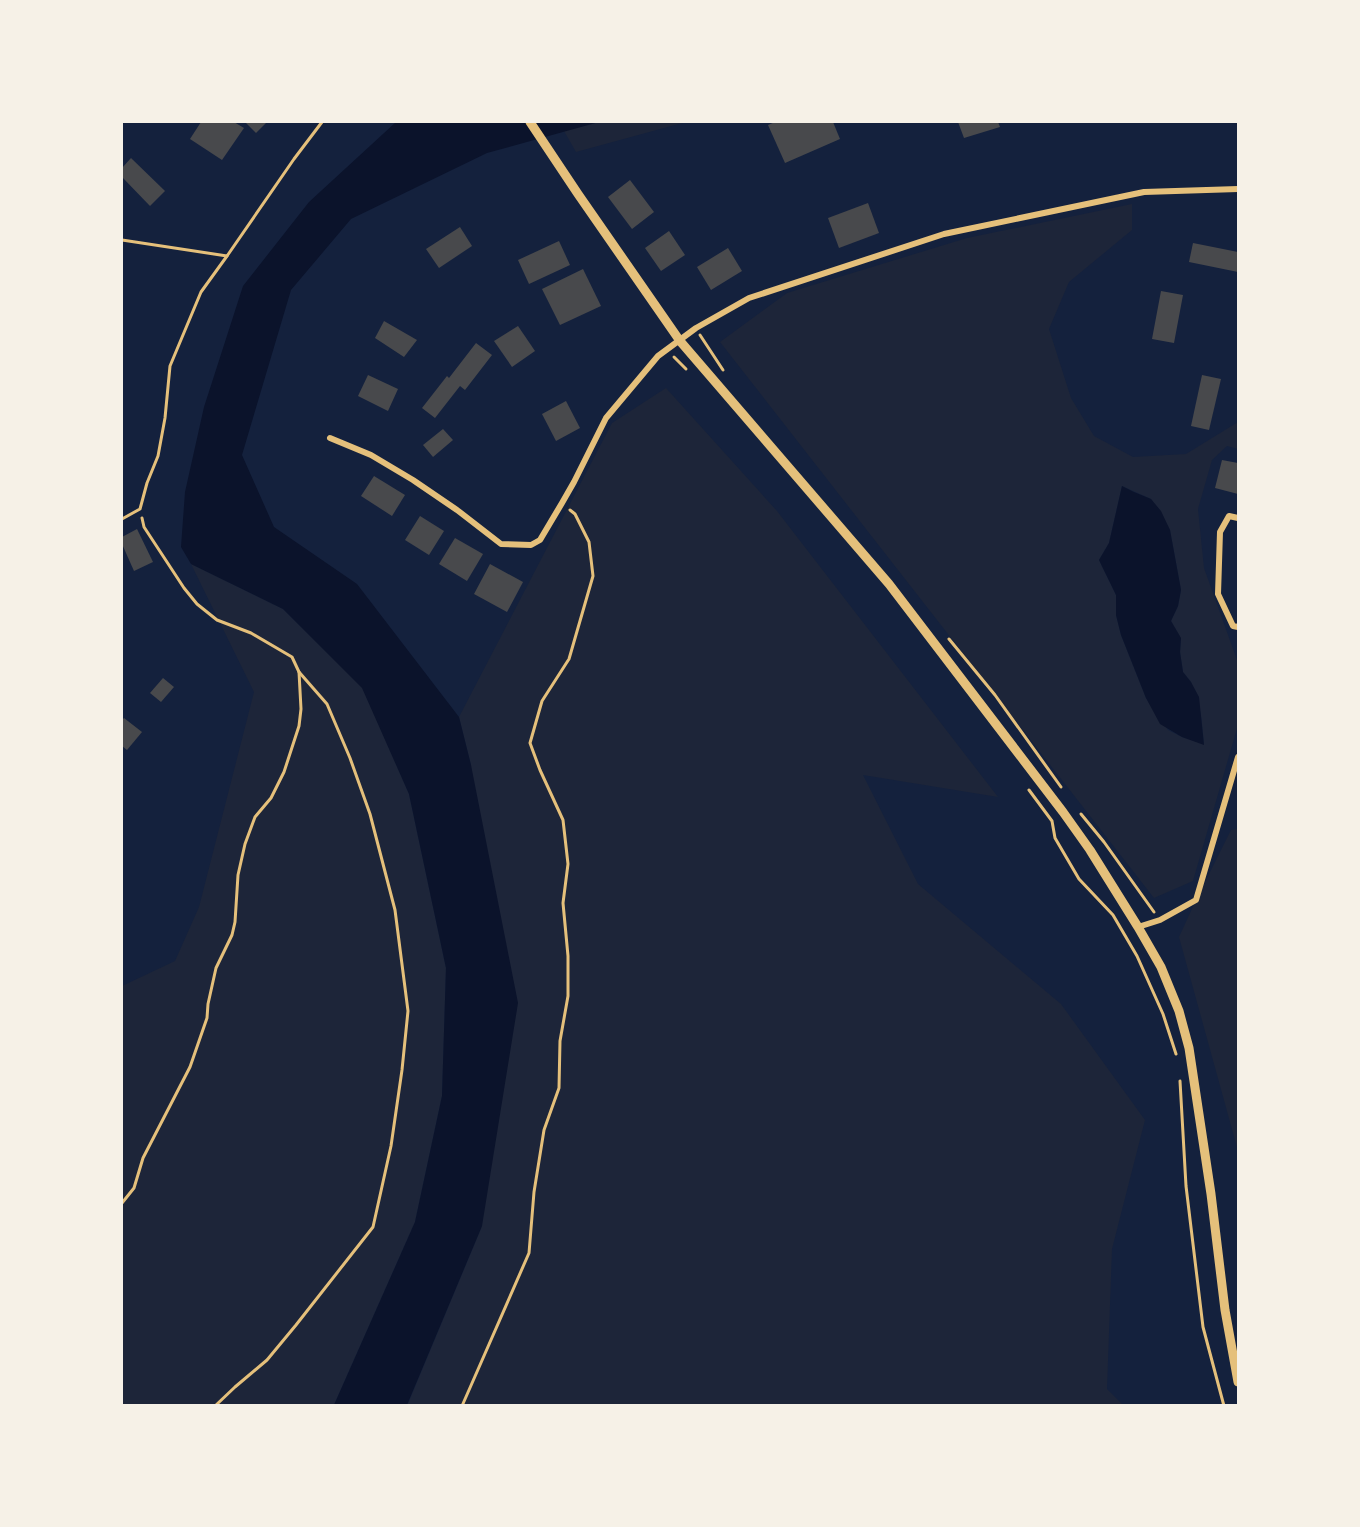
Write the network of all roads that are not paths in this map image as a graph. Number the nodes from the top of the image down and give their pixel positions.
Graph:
1 (322, 122) edge
2 (530, 122) edge
3 (1239, 189) edge
4 (122, 240) edge
5 (227, 256) junction
6 (680, 340) junction
7 (330, 438) dead end
8 (1239, 518) edge
9 (122, 519) edge
10 (1239, 627) edge
11 (1239, 757) edge
12 (1138, 927) junction
13 (1239, 1382) edge

1 - 5 lane
2 - 6 main road
3 - 6 street
4 - 5 lane
5 - 9 lane
6 - 7 street
6 - 12 main road
8 - 10 street
11 - 12 street
12 - 13 main road

